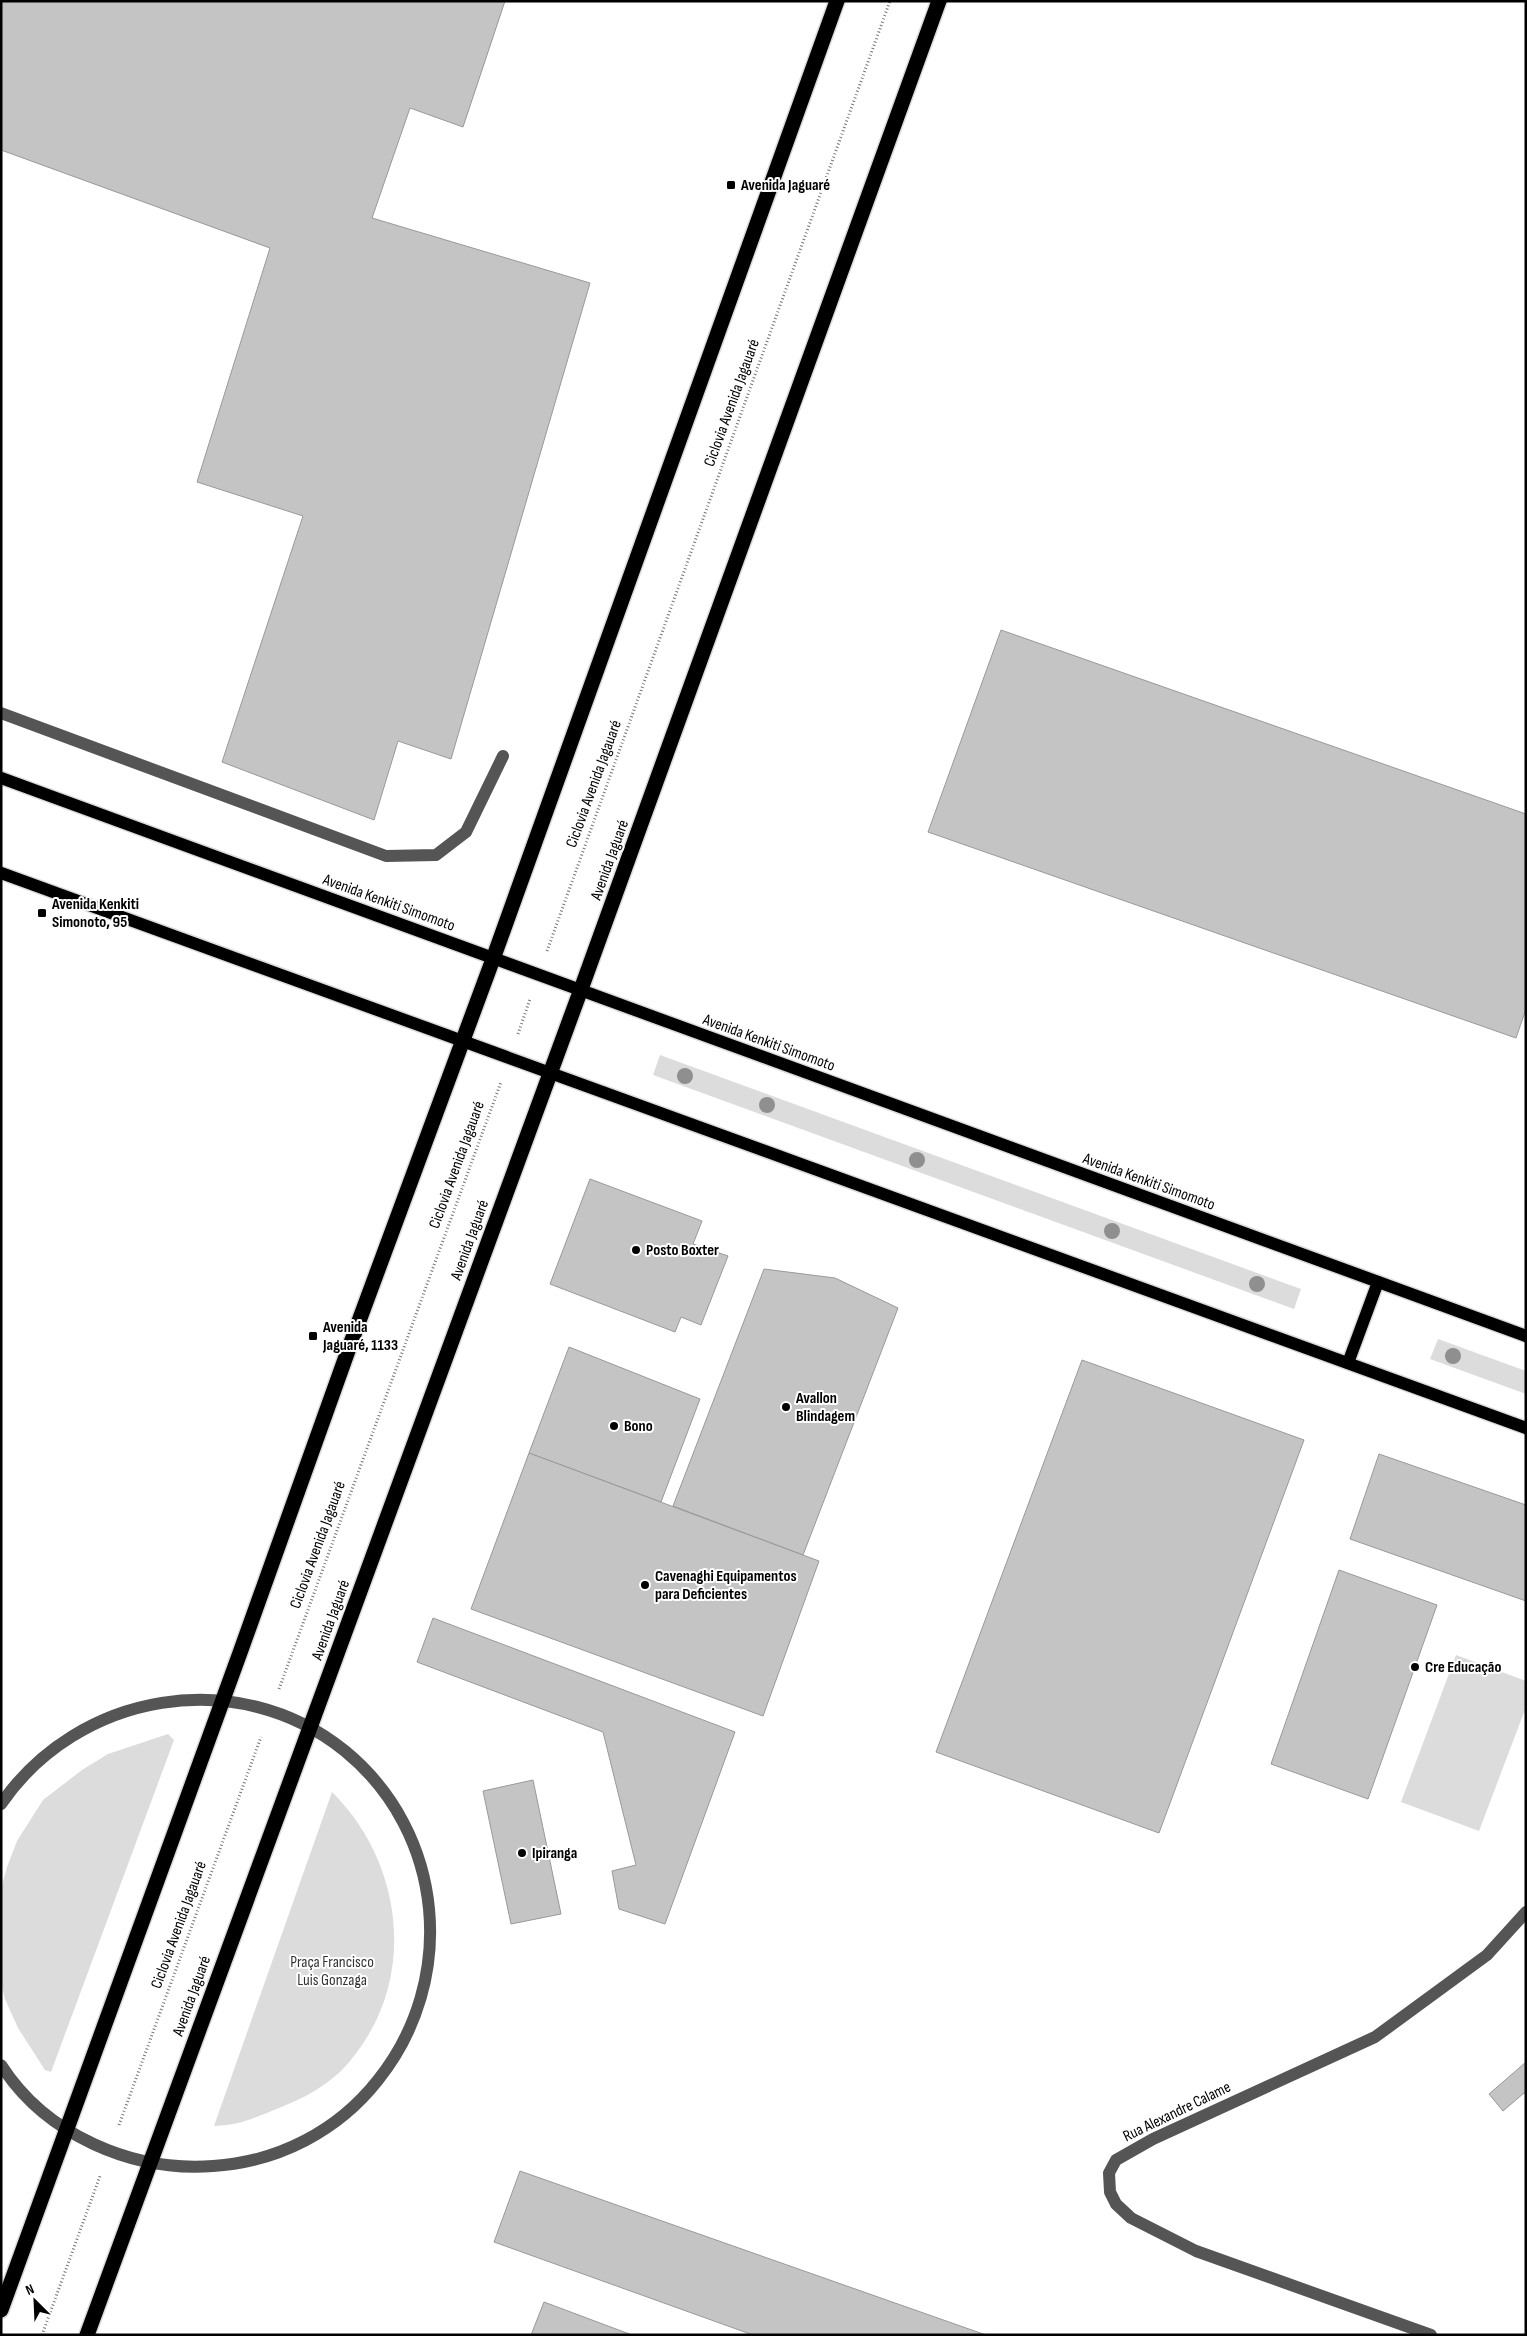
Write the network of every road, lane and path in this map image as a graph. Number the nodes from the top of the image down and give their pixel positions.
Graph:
1 (837, 1) edge
2 (890, 1) edge
3 (939, 1) edge
4 (1, 713) edge
5 (503, 756) dead end
6 (1, 778) edge
7 (1, 873) edge
8 (493, 959) junction
9 (538, 976) junction
10 (580, 992) junction
11 (463, 1040) junction
12 (510, 1058) junction
13 (550, 1072) junction
14 (1378, 1282) junction
15 (1526, 1336) edge
16 (1348, 1363) junction
17 (1526, 1428) edge
18 (223, 1701) junction
19 (270, 1711) junction
20 (309, 1728) junction
21 (1, 1804) edge
22 (1526, 1912) edge
23 (1, 2065) edge
24 (67, 2130) junction
25 (109, 2152) junction
26 (150, 2163) junction
27 (1, 2310) edge
28 (42, 2335) edge
29 (87, 2335) edge
30 (1431, 2335) edge

1 - 8 highway
2 - 9 path, Ciclovia Avenida Jagauaré
3 - 10 highway, Avenida Jaguaré
4 - 5 street
6 - 8 main road, Avenida Kenkiti Simomoto
7 - 11 main road
8 - 9 main road, Avenida Kenkiti Simomoto
8 - 11 highway
9 - 10 main road, Avenida Kenkiti Simomoto
9 - 12 path, Ciclovia Avenida Jagauaré
10 - 13 highway, Avenida Jaguaré
10 - 14 main road, Avenida Kenkiti Simomoto
11 - 12 main road
11 - 18 highway
12 - 13 main road
12 - 19 path, Ciclovia Avenida Jagauaré
13 - 16 main road
13 - 20 highway, Avenida Jaguaré
14 - 15 main road, Avenida Kenkiti Simomoto
14 - 16 main road
16 - 17 main road
18 - 19 street
18 - 21 street
18 - 24 highway
19 - 20 street
19 - 25 path, Ciclovia Avenida Jagauaré
20 - 26 highway, Avenida Jaguaré
20 - 26 street
22 - 30 street, Rua Alexandre Calame
23 - 24 street
24 - 25 street
24 - 27 highway
25 - 26 street
25 - 28 path, Ciclovia Avenida Jagauaré
26 - 29 highway, Avenida Jaguaré

